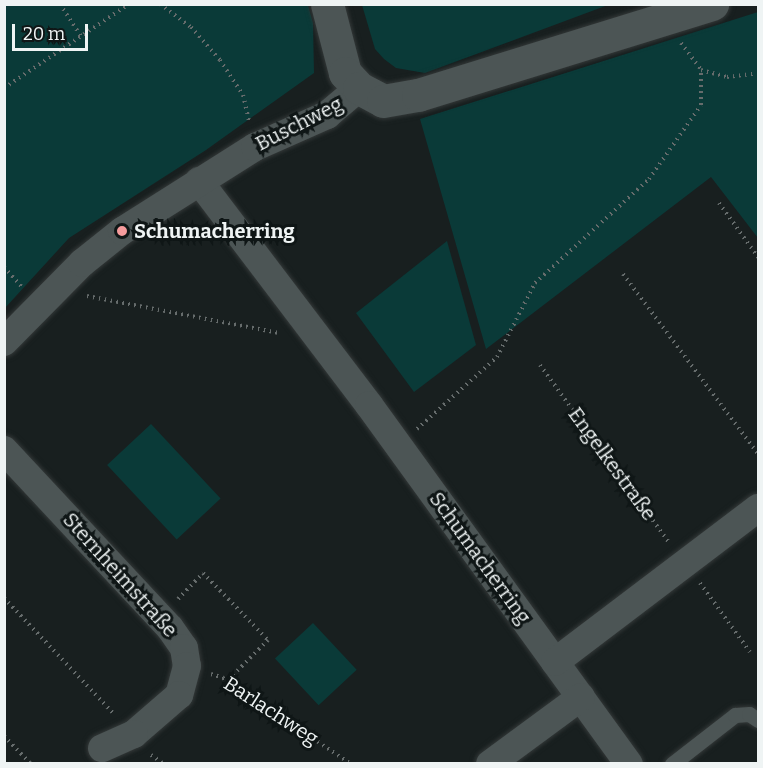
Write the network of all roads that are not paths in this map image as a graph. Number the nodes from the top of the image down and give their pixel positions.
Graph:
1 (327, 4) edge
2 (712, 4) edge
3 (359, 88) junction
4 (199, 181) junction
5 (4, 342) edge
6 (4, 450) edge
7 (759, 508) edge
8 (555, 662) junction
9 (581, 697) junction
10 (759, 720) edge
11 (102, 748) dead end
12 (490, 764) edge
13 (629, 764) edge
14 (672, 764) edge

1 - 3 street
2 - 3 street, Buschweg
3 - 4 street, Buschweg
4 - 5 street, Buschweg
4 - 8 street, Schumacherring
6 - 11 street, Sternheimstraße
7 - 8 street
8 - 9 street, Schumacherring
9 - 12 street
9 - 13 street, Schumacherring
10 - 14 lane

